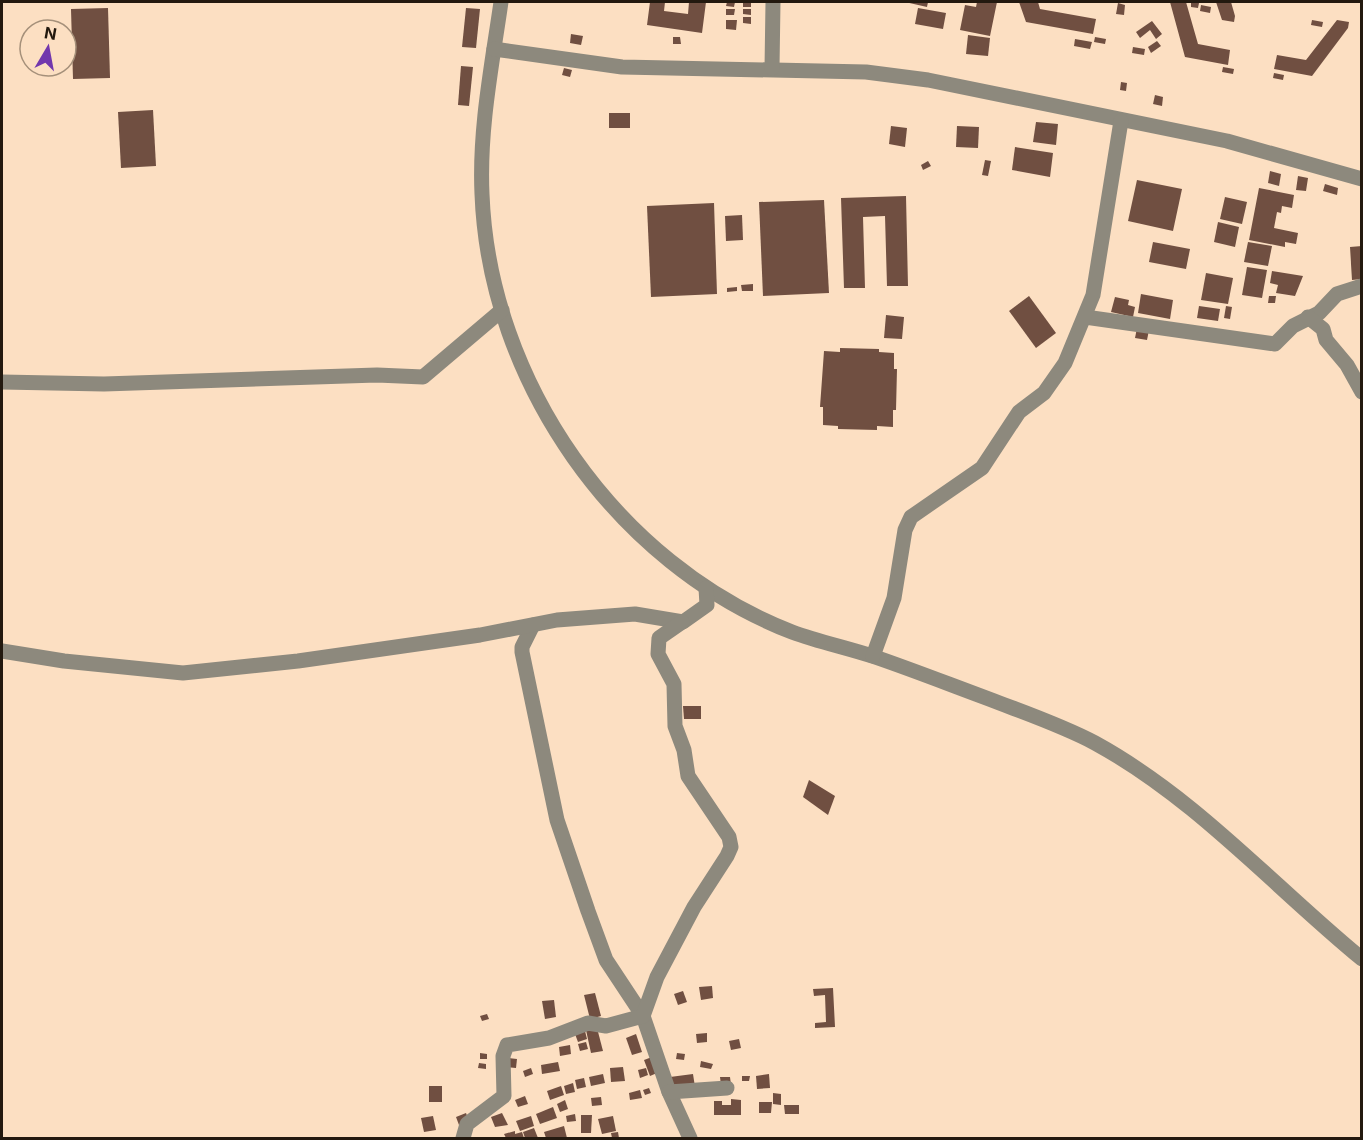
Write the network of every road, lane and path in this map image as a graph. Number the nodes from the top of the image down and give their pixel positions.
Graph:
1 (501, 2) edge
2 (773, 2) edge
3 (494, 49) junction
4 (772, 68) junction
5 (1121, 121) junction
6 (1362, 179) edge
7 (1362, 286) edge
8 (502, 310) junction
9 (1085, 317) junction
10 (1308, 317) junction
11 (2, 382) edge
12 (1362, 392) edge
13 (706, 588) junction
14 (683, 622) junction
15 (533, 625) junction
16 (2, 651) edge
17 (873, 656) junction
18 (1362, 960) edge
19 (643, 1017) junction
20 (727, 1088) dead end
21 (669, 1092) junction
22 (463, 1138) edge
23 (690, 1138) edge

1 - 3 street
2 - 4 street
3 - 4 street
3 - 8 street
4 - 5 street
5 - 6 street
5 - 9 street
7 - 10 street
8 - 11 street
8 - 13 street
9 - 10 street
9 - 17 street
10 - 12 street
13 - 14 street
13 - 17 street
14 - 15 street
14 - 19 street
15 - 16 street
15 - 19 street
17 - 18 street
19 - 21 street
19 - 22 street
20 - 21 street
21 - 23 street

